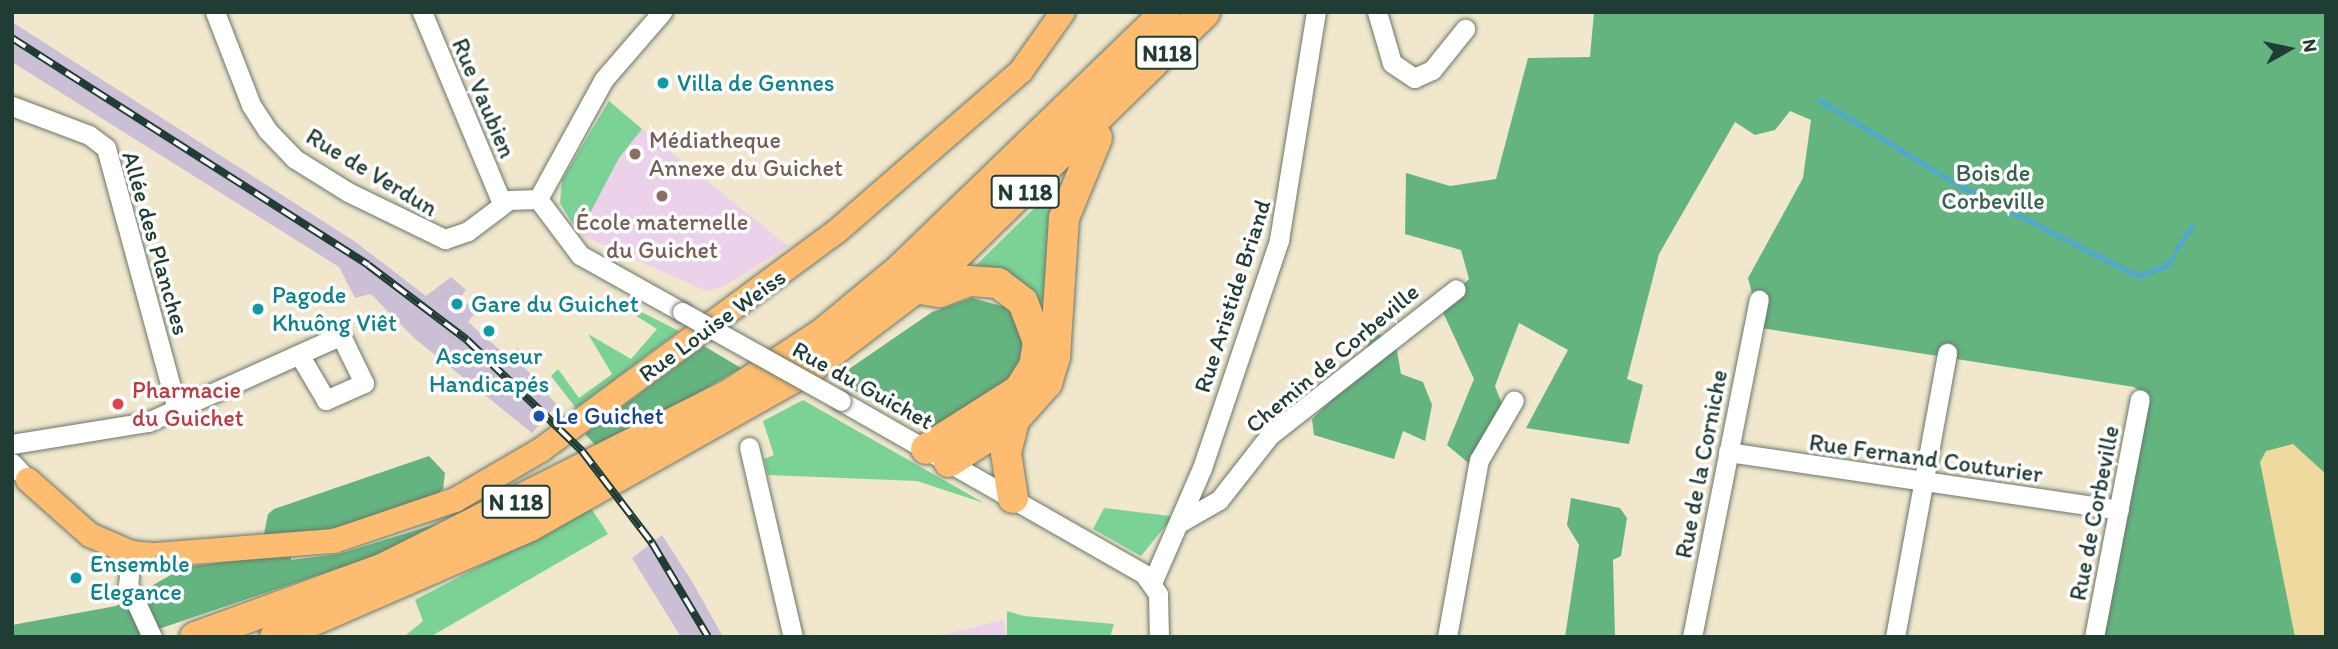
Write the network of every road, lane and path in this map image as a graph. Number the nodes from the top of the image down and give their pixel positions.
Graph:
1 (215, 12) edge
2 (422, 12) edge
3 (662, 12) edge
4 (1047, 12) edge
5 (1063, 12) edge
6 (1145, 12) edge
7 (1166, 12) edge
8 (1205, 12) edge
9 (1316, 12) edge
10 (1377, 12) edge
11 (1465, 29) dead end
12 (1126, 53) junction
13 (998, 86) junction
14 (1129, 93) junction
15 (12, 106) edge
16 (538, 199) junction
17 (502, 203) junction
18 (920, 289) junction
19 (1456, 289) dead end
20 (1759, 300) dead end
21 (1947, 353) dead end
22 (300, 356) dead end
23 (2140, 399) dead end
24 (1514, 400) dead end
25 (177, 410) junction
26 (1014, 420) junction
27 (12, 444) edge
28 (749, 447) dead end
29 (1728, 453) junction
30 (937, 455) junction
31 (20, 472) edge
32 (1923, 483) junction
33 (1013, 498) junction
34 (2119, 510) junction
35 (1179, 523) junction
36 (119, 549) junction
37 (1152, 583) junction
38 (152, 637) edge
39 (194, 637) edge
40 (275, 637) edge
41 (793, 637) edge
42 (1159, 637) edge
43 (1447, 637) edge
44 (1692, 637) edge
45 (1895, 637) edge
46 (2094, 637) edge

1 - 17 street, Rue de Verdun
2 - 17 street, Rue Vaubien
3 - 16 street
4 - 13 main road, Rue Louise Weiss
5 - 13 main road, Rue Louise Weiss
6 - 12 highway
7 - 12 highway, N 118
8 - 14 highway, N118 / N118
9 - 35 street, Rue Aristide Briand
10 - 11 street
12 - 39 highway, N 118
13 - 36 main road, Rue Louise Weiss
14 - 18 highway, N 118
14 - 26 highway
15 - 25 street, Allée des Planches
16 - 17 street
16 - 30 street, Rue du Guichet, bridge
18 - 30 highway
18 - 40 highway, N 118
19 - 35 street, Chemin de Corbeville
20 - 29 street, Rue de la Corniche
21 - 32 street
22 - 25 street
23 - 34 street, Rue de Corbeville
24 - 43 street
25 - 27 street
26 - 30 highway
26 - 33 highway
28 - 41 street
29 - 32 street, Rue Fernand Couturier
29 - 44 street, Rue de la Corniche
30 - 33 street, Rue du Guichet
31 - 36 main road
32 - 34 street, Rue Fernand Couturier
32 - 45 street
33 - 37 street, Rue du Guichet
34 - 46 street, Rue de Corbeville
35 - 37 street, Rue Aristide Briand
36 - 38 street
37 - 42 street

